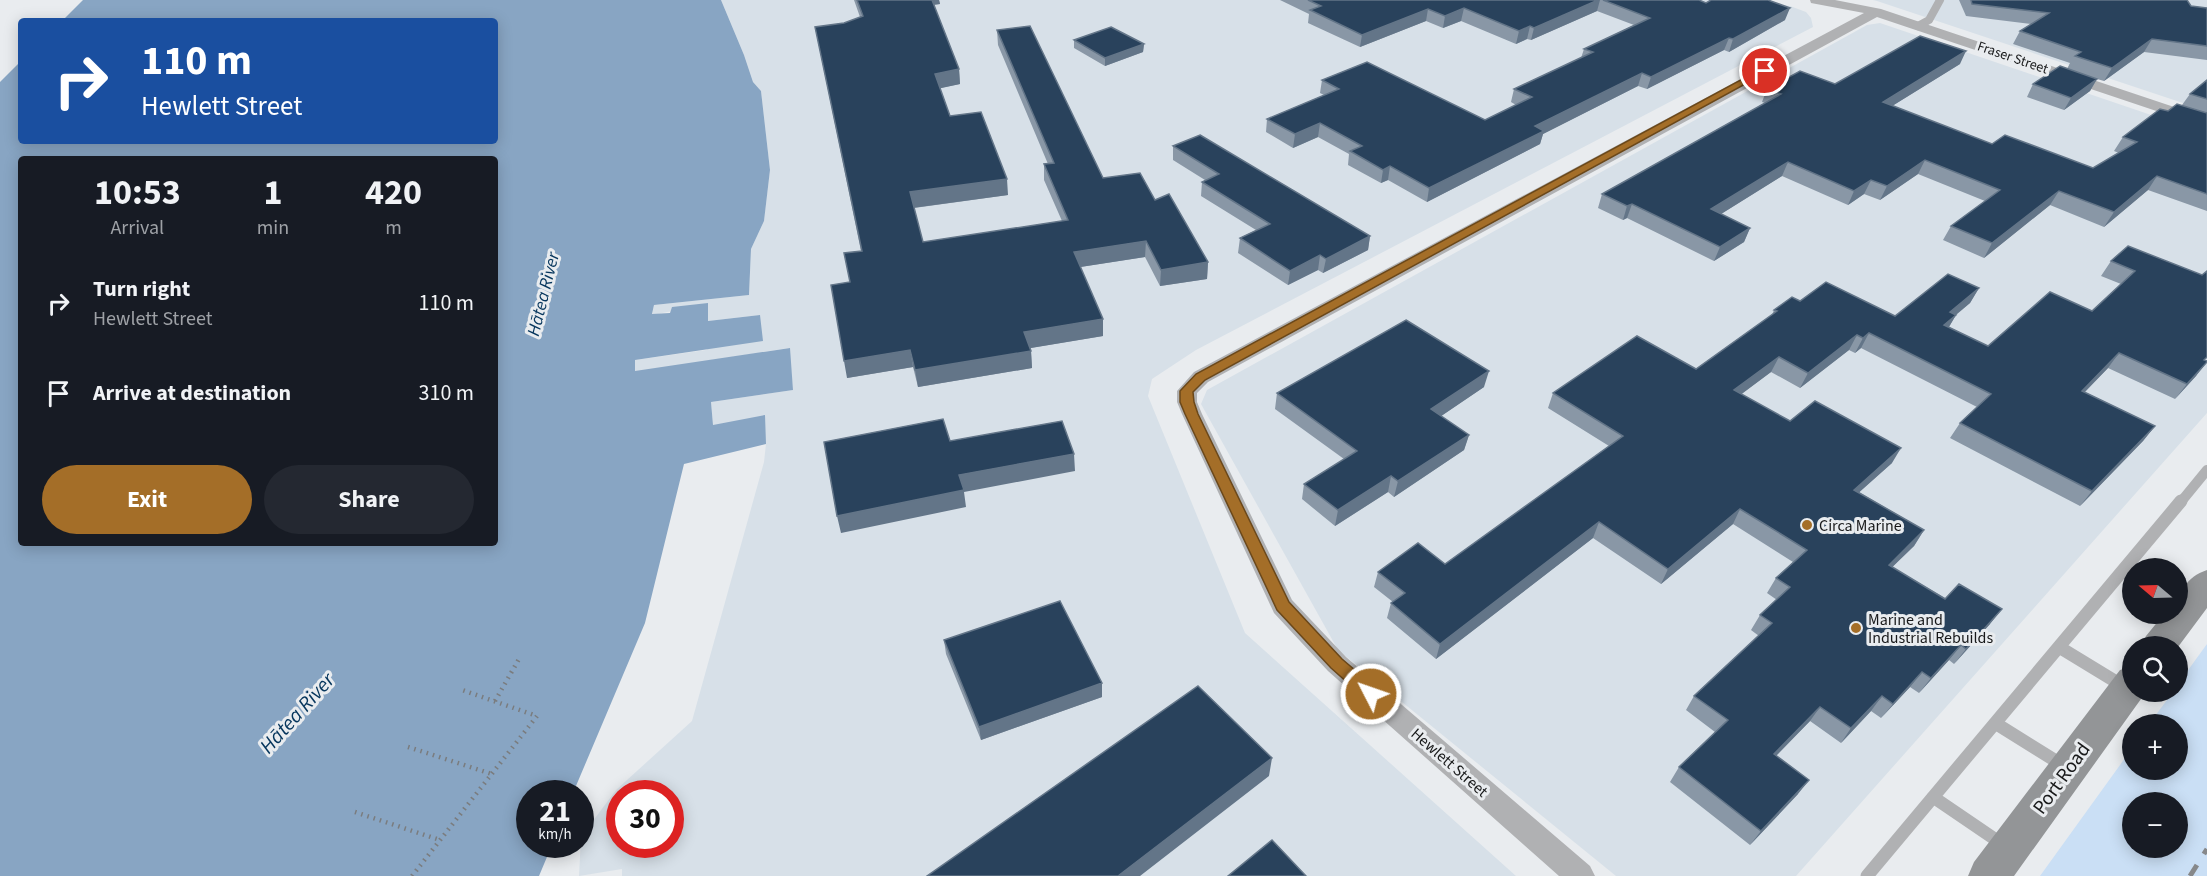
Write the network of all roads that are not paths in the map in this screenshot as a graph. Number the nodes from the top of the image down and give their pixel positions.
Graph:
1 (1816, 0) edge
2 (1940, 0) edge
3 (1876, 12) junction
4 (1918, 26) junction
5 (2207, 123) edge
6 (2207, 470) edge
7 (2207, 583) edge
8 (2167, 636) edge
9 (2059, 647) junction
10 (2122, 681) edge
11 (2122, 696) edge
12 (1995, 723) junction
13 (2068, 769) junction
14 (1933, 797) junction
15 (1999, 868) edge
16 (1580, 876) edge
17 (1867, 876) edge

1 - 3 street, Fraser Street
2 - 4 lane
3 - 4 street, Fraser Street
3 - 16 street, Hewlett Street
4 - 5 street, Fraser Street
6 - 9 lane
7 - 8 main road
9 - 10 lane
9 - 12 lane
11 - 13 main road, Port Road
12 - 13 lane
12 - 14 lane
13 - 15 main road, Port Road
14 - 15 lane
14 - 17 lane

